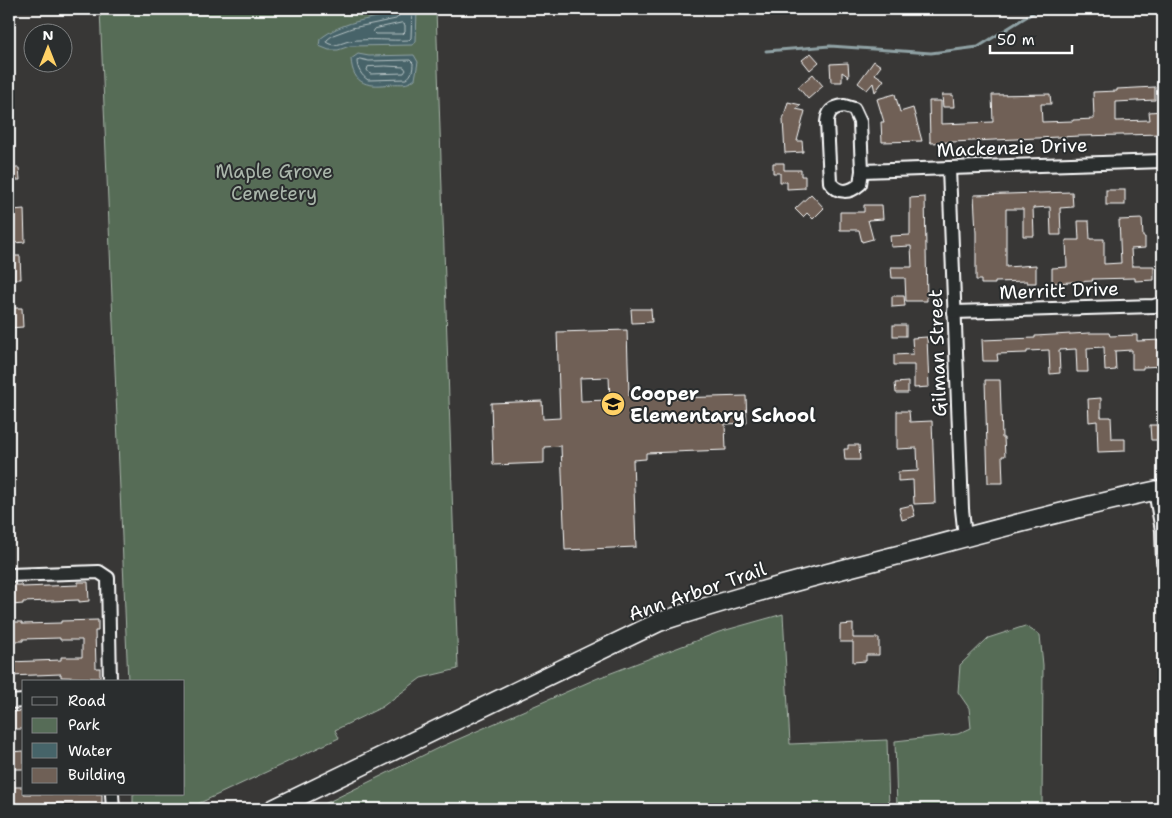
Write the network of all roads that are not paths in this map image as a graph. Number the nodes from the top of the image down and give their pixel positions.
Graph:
1 (1163, 161) edge
2 (950, 168) junction
3 (862, 171) junction
4 (1163, 303) edge
5 (954, 312) junction
6 (1159, 490) edge
7 (965, 537) junction
8 (1163, 562) edge
9 (9, 576) edge
10 (110, 680) edge
11 (22, 701) edge
12 (9, 702) edge
13 (112, 796) edge
14 (112, 809) edge
15 (273, 809) edge

1 - 2 street, Mackenzie Drive
2 - 3 street, Mackenzie Drive
2 - 5 street, Gilman Street
3 - 3 street
4 - 5 street, Merritt Drive
5 - 7 street, Gilman Street
6 - 7 street, Ann Arbor Trail
6 - 8 street
7 - 15 street, Ann Arbor Trail
9 - 10 street
11 - 12 street
13 - 14 street

